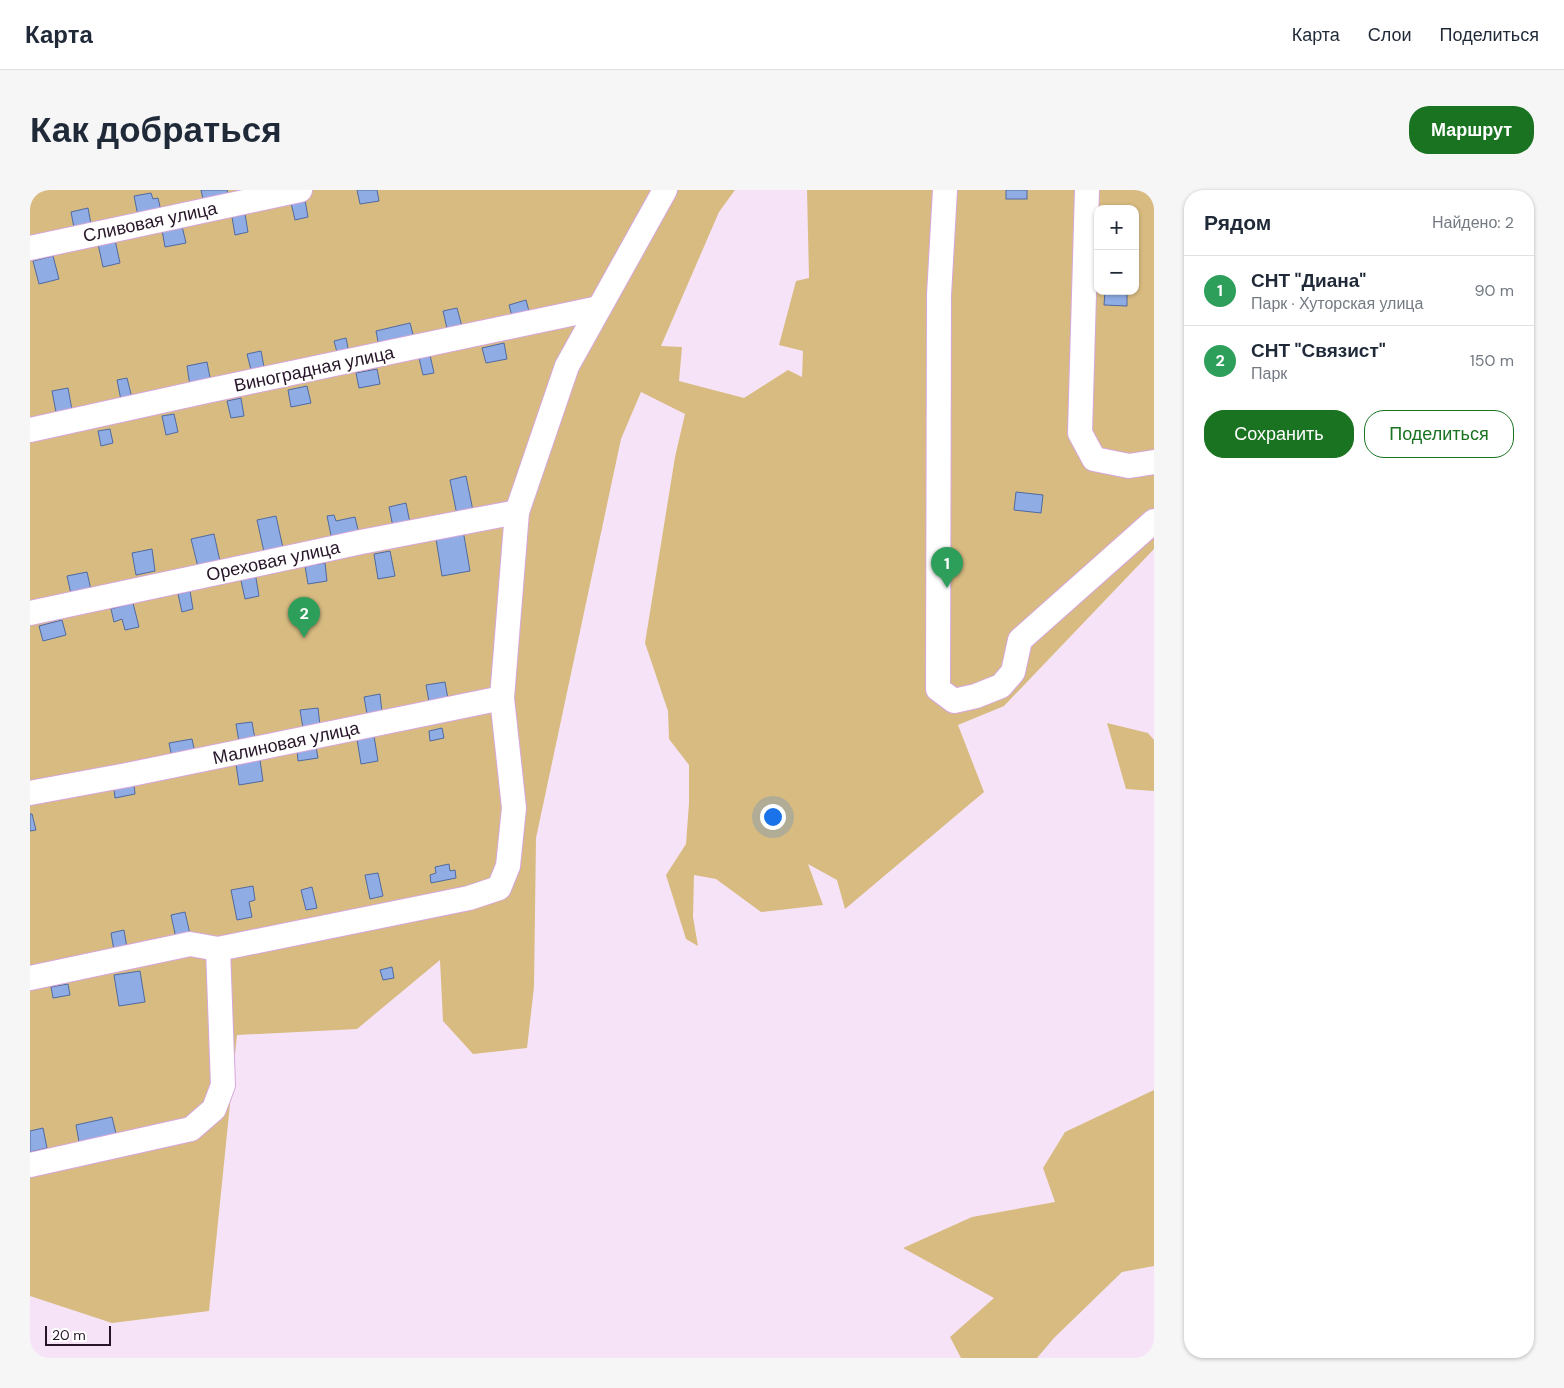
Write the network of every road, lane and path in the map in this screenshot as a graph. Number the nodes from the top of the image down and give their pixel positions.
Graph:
1 (300, 190) edge
2 (666, 190) edge
3 (946, 190) edge
4 (1087, 190) edge
5 (30, 248) edge
6 (599, 308) junction
7 (30, 430) edge
8 (1154, 462) edge
9 (517, 512) junction
10 (1154, 521) edge
11 (30, 613) edge
12 (502, 698) junction
13 (30, 794) edge
14 (218, 949) junction
15 (30, 978) edge
16 (30, 1165) edge

1 - 5 street, Сливовая улица
2 - 6 street
3 - 10 street
4 - 8 street
6 - 7 street, Виноградная улица
6 - 9 street
9 - 11 street, Ореховая улица
9 - 12 street
12 - 13 street, Малиновая улица
12 - 14 street
14 - 15 street
14 - 16 street

